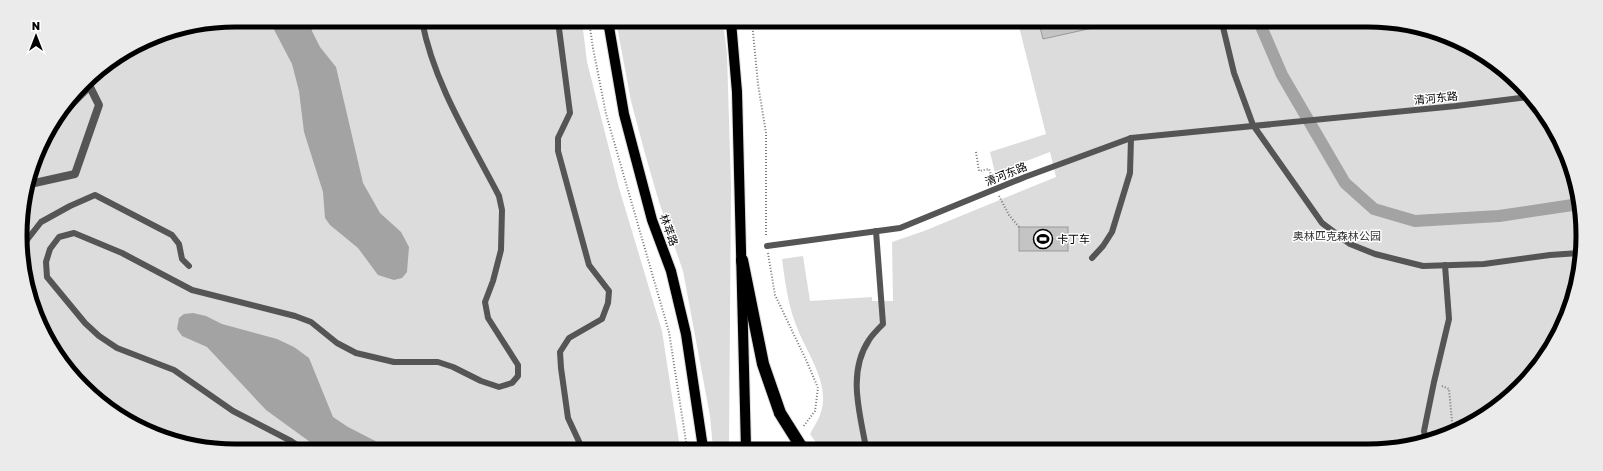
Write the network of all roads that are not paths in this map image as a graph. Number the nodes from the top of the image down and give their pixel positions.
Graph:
1 (423, 27) edge
2 (559, 27) edge
3 (609, 27) edge
4 (731, 27) edge
5 (1223, 27) edge
6 (90, 87) joint
7 (79, 98) edge
8 (1524, 98) edge
9 (1253, 125) junction
10 (1131, 138) junction
11 (34, 183) edge
12 (876, 231) junction
13 (27, 241) edge
14 (766, 246) dead end
15 (1575, 253) edge
16 (1092, 258) dead end
17 (742, 260) junction
18 (1445, 265) junction
19 (190, 266) dead end
20 (1425, 436) edge
21 (296, 444) edge
22 (580, 444) edge
23 (702, 444) edge
24 (746, 444) edge
25 (799, 444) edge
26 (865, 444) edge

1 - 21 lane
2 - 22 lane
3 - 23 main road, 林萃路
4 - 17 main road
5 - 9 lane
6 - 7 lane
6 - 11 street
8 - 9 lane, 清河东路
9 - 10 lane, 清河东路
9 - 18 lane
10 - 12 lane, 清河东路
10 - 16 lane
12 - 14 lane, 清河东路
12 - 26 lane
13 - 19 lane
15 - 18 lane
17 - 24 main road
17 - 25 highway, bridge
18 - 20 lane

